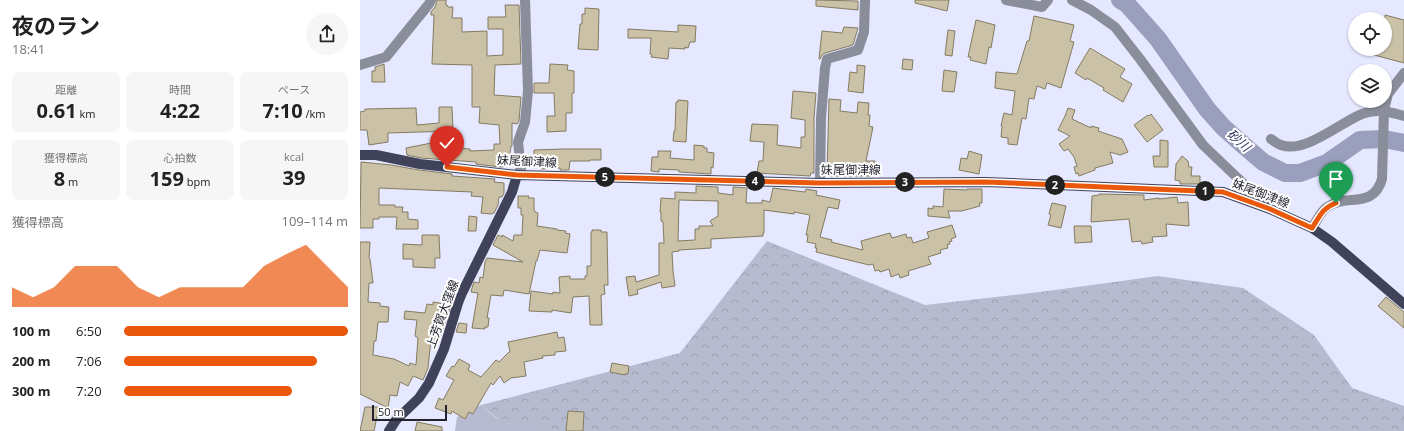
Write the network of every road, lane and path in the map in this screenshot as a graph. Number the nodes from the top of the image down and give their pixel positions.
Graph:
1 (431, 0) edge
2 (525, 0) edge
3 (865, 0) edge
4 (1006, 0) edge
5 (1048, 0) edge
6 (1072, 0) edge
7 (360, 66) edge
8 (1404, 73) edge
9 (1384, 114) junction
10 (1404, 116) edge
11 (1270, 139) dead end
12 (360, 155) edge
13 (517, 175) junction
14 (820, 183) junction
15 (1270, 209) junction
16 (1312, 228) junction
17 (1404, 304) edge
18 (389, 431) edge

1 - 7 street
2 - 13 street
3 - 14 street
4 - 5 street
6 - 15 street
8 - 9 street
9 - 10 street
9 - 11 street
9 - 16 street
12 - 13 main road, 妹尾御津線
13 - 14 main road, 妹尾御津線
13 - 18 main road, 上芳賀大窪線
14 - 15 main road, 妹尾御津線
15 - 16 main road, 妹尾御津線
16 - 17 main road, 妹尾御津線

